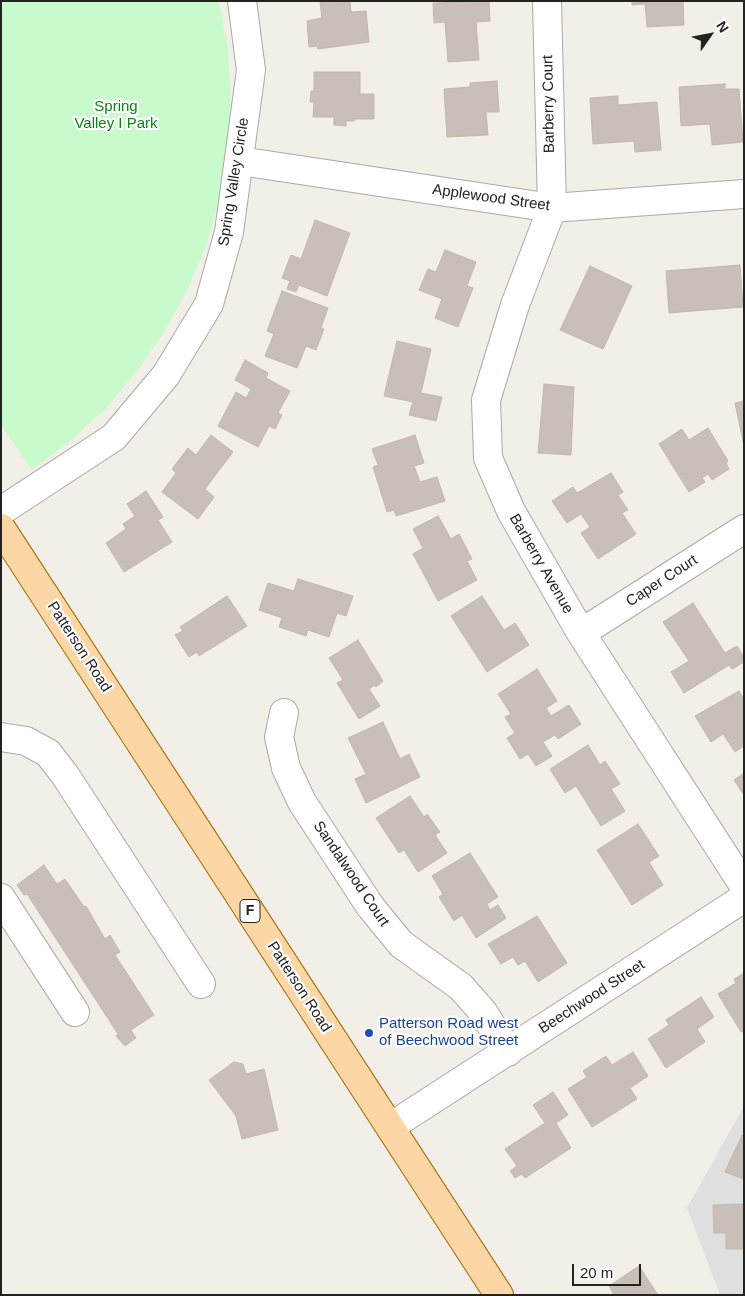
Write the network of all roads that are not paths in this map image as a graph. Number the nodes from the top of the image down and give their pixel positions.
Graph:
1 (242, 1) edge
2 (547, 1) edge
3 (240, 161) junction
4 (744, 194) edge
5 (552, 208) junction
6 (1, 511) edge
7 (1, 528) edge
8 (744, 529) edge
9 (581, 633) junction
10 (284, 713) dead end
11 (1, 737) edge
12 (744, 886) edge
13 (1, 898) edge
14 (744, 898) edge
15 (201, 984) dead end
16 (75, 1012) dead end
17 (508, 1052) junction
18 (390, 1127) junction
19 (499, 1295) edge

1 - 3 street, Spring Valley Circle
2 - 5 street, Barberry Court
3 - 5 street, Applewood Street
3 - 6 street, Spring Valley Circle
4 - 5 street, Applewood Street
5 - 9 street, Barberry Avenue
7 - 18 main road, Patterson Road / F
8 - 9 street, Caper Court
9 - 12 street, Barberry Avenue
10 - 17 street, Sandalwood Court
11 - 15 street
13 - 16 street
14 - 17 street, Beechwood Street
17 - 18 street, Beechwood Street
18 - 19 main road, Patterson Road / F

